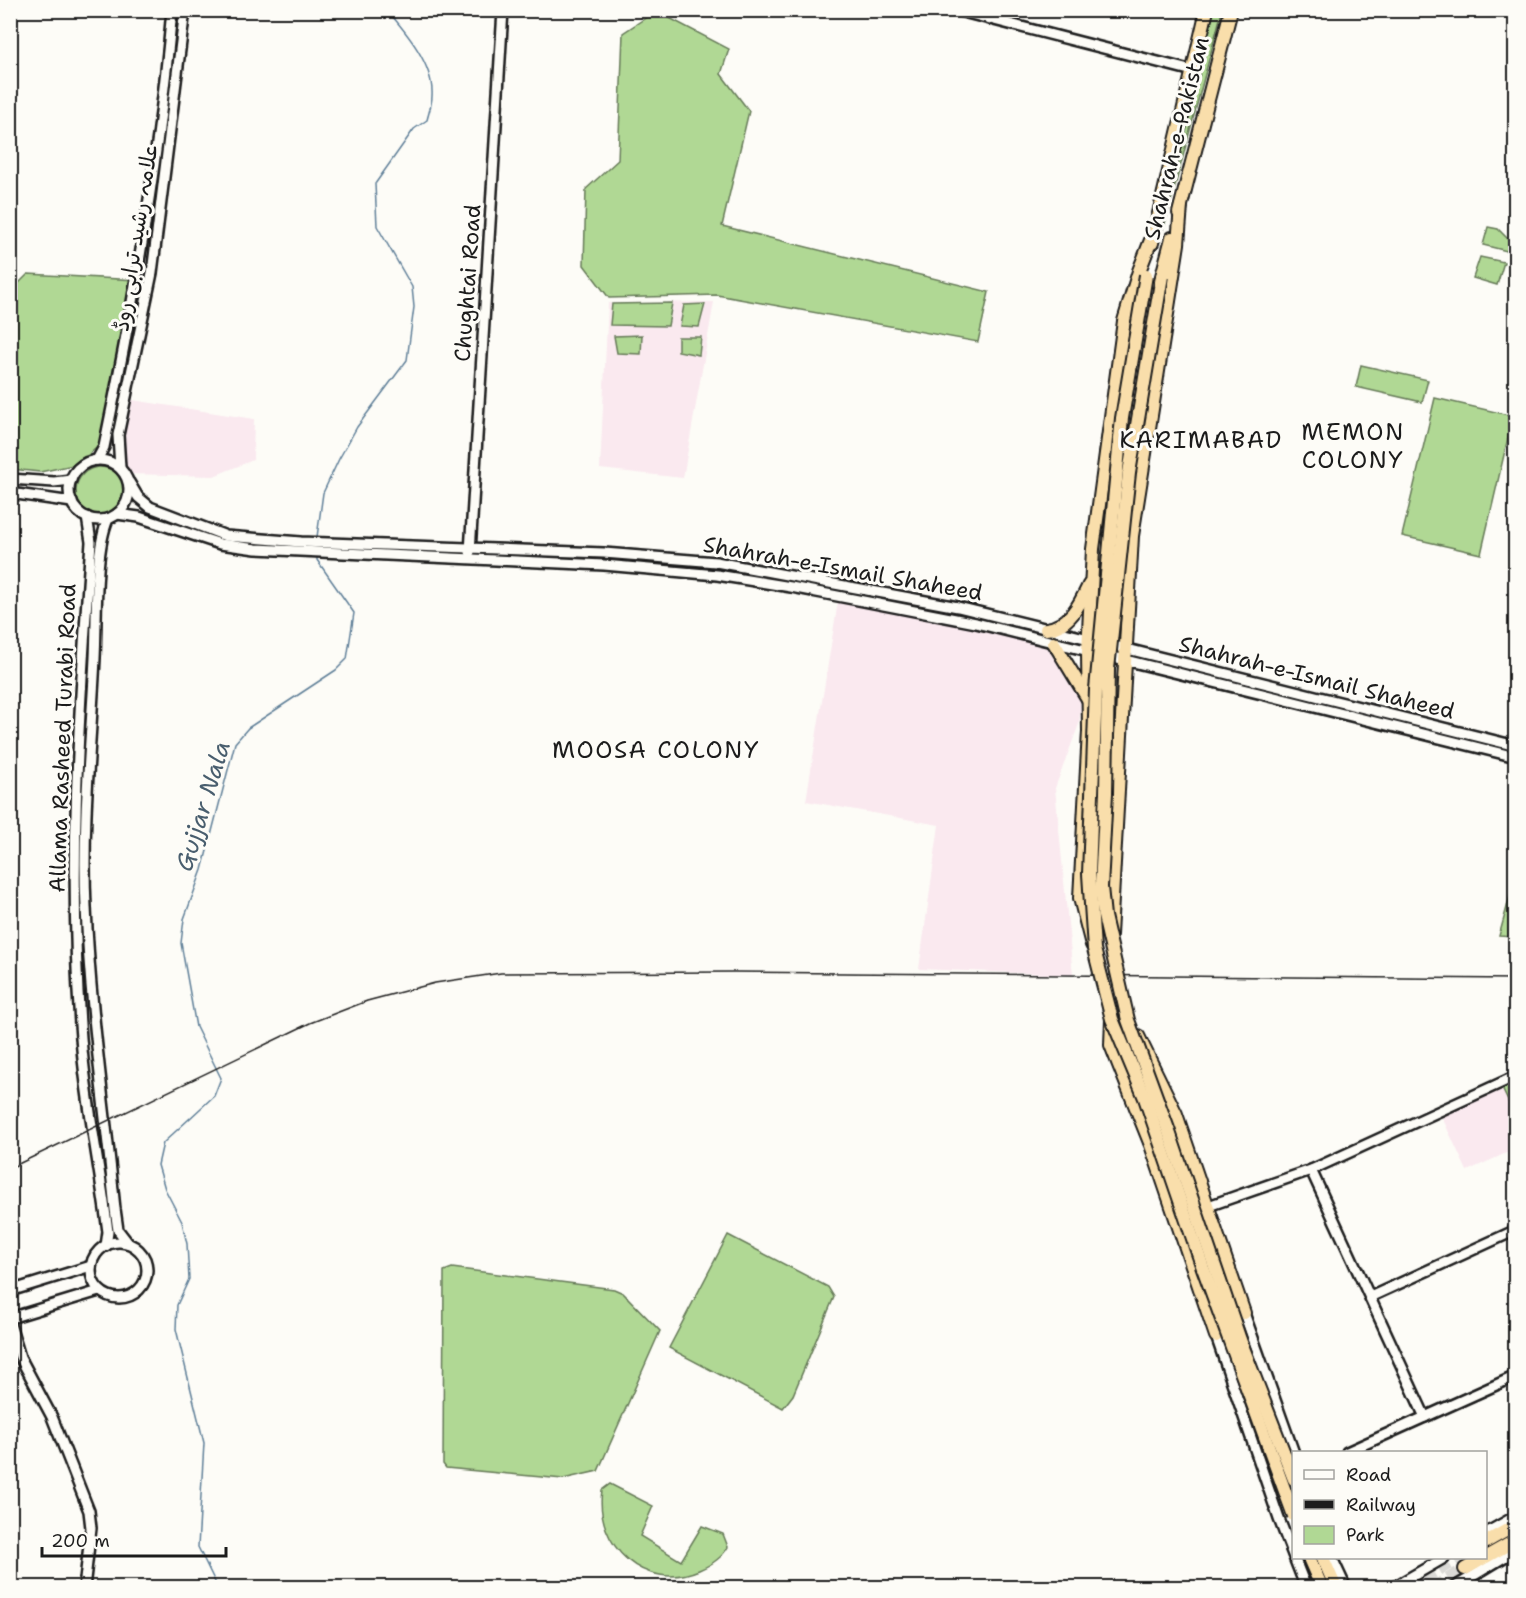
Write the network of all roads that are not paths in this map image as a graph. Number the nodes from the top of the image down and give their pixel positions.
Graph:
1 (172, 10) edge
2 (184, 10) edge
3 (502, 10) edge
4 (956, 10) edge
5 (1207, 10) edge
6 (1231, 10) edge
7 (1193, 71) junction
8 (1181, 206) junction
9 (1153, 235) junction
10 (97, 460) junction
11 (120, 468) junction
12 (10, 479) edge
13 (71, 480) junction
14 (129, 482) junction
15 (10, 493) edge
16 (72, 502) junction
17 (87, 517) junction
18 (112, 517) junction
19 (471, 546) junction
20 (349, 547) junction
21 (470, 557) junction
22 (1091, 580) junction
23 (1046, 629) junction
24 (1089, 639) junction
25 (1054, 643) junction
26 (1125, 648) junction
27 (1088, 652) junction
28 (1125, 662) junction
29 (1088, 700) junction
30 (1515, 746) edge
31 (1515, 757) edge
32 (75, 872) junction
33 (86, 872) junction
34 (87, 923) junction
35 (76, 924) junction
36 (1109, 940) junction
37 (1094, 949) junction
38 (1112, 1019) junction
39 (1128, 1020) junction
40 (1515, 1076) edge
41 (1311, 1170) junction
42 (1214, 1204) dead end
43 (1515, 1230) edge
44 (128, 1244) junction
45 (106, 1246) junction
46 (91, 1266) junction
47 (10, 1291) edge
48 (99, 1291) junction
49 (1370, 1297) junction
50 (1244, 1313) joint
51 (10, 1318) edge
52 (10, 1324) edge
53 (1216, 1336) joint
54 (1515, 1376) edge
55 (1425, 1417) junction
56 (1292, 1451) edge
57 (1349, 1451) edge
58 (1292, 1474) edge
59 (1292, 1477) edge
60 (1266, 1483) junction
61 (1292, 1513) edge
62 (1515, 1516) edge
63 (1515, 1525) edge
64 (1487, 1532) edge
65 (1515, 1540) edge
66 (1487, 1541) edge
67 (1515, 1550) edge
68 (1292, 1556) edge
69 (1487, 1556) edge
70 (1293, 1559) edge
71 (1310, 1559) edge
72 (1324, 1559) edge
73 (1333, 1559) edge
74 (1441, 1559) edge
75 (1296, 1567) junction
76 (84, 1587) edge
77 (1297, 1587) edge
78 (1306, 1587) edge
79 (1322, 1587) edge
80 (1336, 1587) edge
81 (1346, 1587) edge
82 (1392, 1587) edge
83 (1453, 1587) edge

1 - 10 main road, علامہ رشید ترابی روڈ
2 - 11 main road, علامہ رشید ترابی روڈ
3 - 19 main road, Chughtai Road
4 - 7 main road
5 - 7 highway, Shahrah-e-Pakistan
6 - 8 highway, Shahrah-e-Pakistan
7 - 9 highway, Shahrah-e-Pakistan
8 - 26 highway
8 - 36 highway, Shahrah-e-Pakistan, bridge
9 - 22 highway
9 - 37 highway, bridge
10 - 11 main road
10 - 13 main road
11 - 14 main road
12 - 13 main road
13 - 16 main road
14 - 18 main road
14 - 20 main road, Shahrah-e-Ismail Shaheed
15 - 16 main road
16 - 17 main road
17 - 18 main road
17 - 32 main road, Allama Rasheed Turabi Road
18 - 20 main road, Shahrah-e-Ismail Shaheed
18 - 33 main road, Allama Rasheed Turabi Road
19 - 20 main road, Shahrah-e-Ismail Shaheed
19 - 21 main road, Chughtai Road
19 - 23 main road, Shahrah-e-Ismail Shaheed
20 - 21 main road, Shahrah-e-Ismail Shaheed
21 - 25 main road, Shahrah-e-Ismail Shaheed
22 - 23 highway
22 - 24 highway
23 - 24 main road, Shahrah-e-Ismail Shaheed
24 - 26 main road, Shahrah-e-Ismail Shaheed
24 - 27 highway
25 - 27 main road, Shahrah-e-Ismail Shaheed
25 - 29 highway
26 - 28 highway
26 - 30 main road, Shahrah-e-Ismail Shaheed
27 - 28 main road, Shahrah-e-Ismail Shaheed
27 - 29 highway
28 - 31 main road, Shahrah-e-Ismail Shaheed
28 - 36 highway, bridge
29 - 37 highway
32 - 33 main road
32 - 35 main road, Allama Rasheed Turabi Road
33 - 34 main road, Allama Rasheed Turabi Road
34 - 35 main road
34 - 44 main road, Allama Rasheed Turabi Road
35 - 45 main road, Allama Rasheed Turabi Road
36 - 39 highway, bridge
37 - 38 highway, bridge
38 - 53 highway
38 - 61 highway, bridge
39 - 50 highway, bridge
39 - 58 highway, bridge
40 - 41 main road
41 - 42 main road
41 - 49 main road
43 - 49 main road
44 - 45 main road
44 - 48 main road
45 - 46 main road
46 - 47 main road
46 - 48 main road
48 - 51 main road
49 - 55 main road
50 - 56 main road
52 - 76 main road
53 - 60 main road
54 - 55 main road
55 - 57 main road
59 - 60 main road
60 - 68 main road
62 - 64 main road
63 - 66 highway
65 - 69 highway
67 - 83 main road
70 - 75 main road
71 - 79 highway
72 - 80 highway
73 - 81 main road
74 - 82 main road
75 - 77 main road
75 - 78 main road

